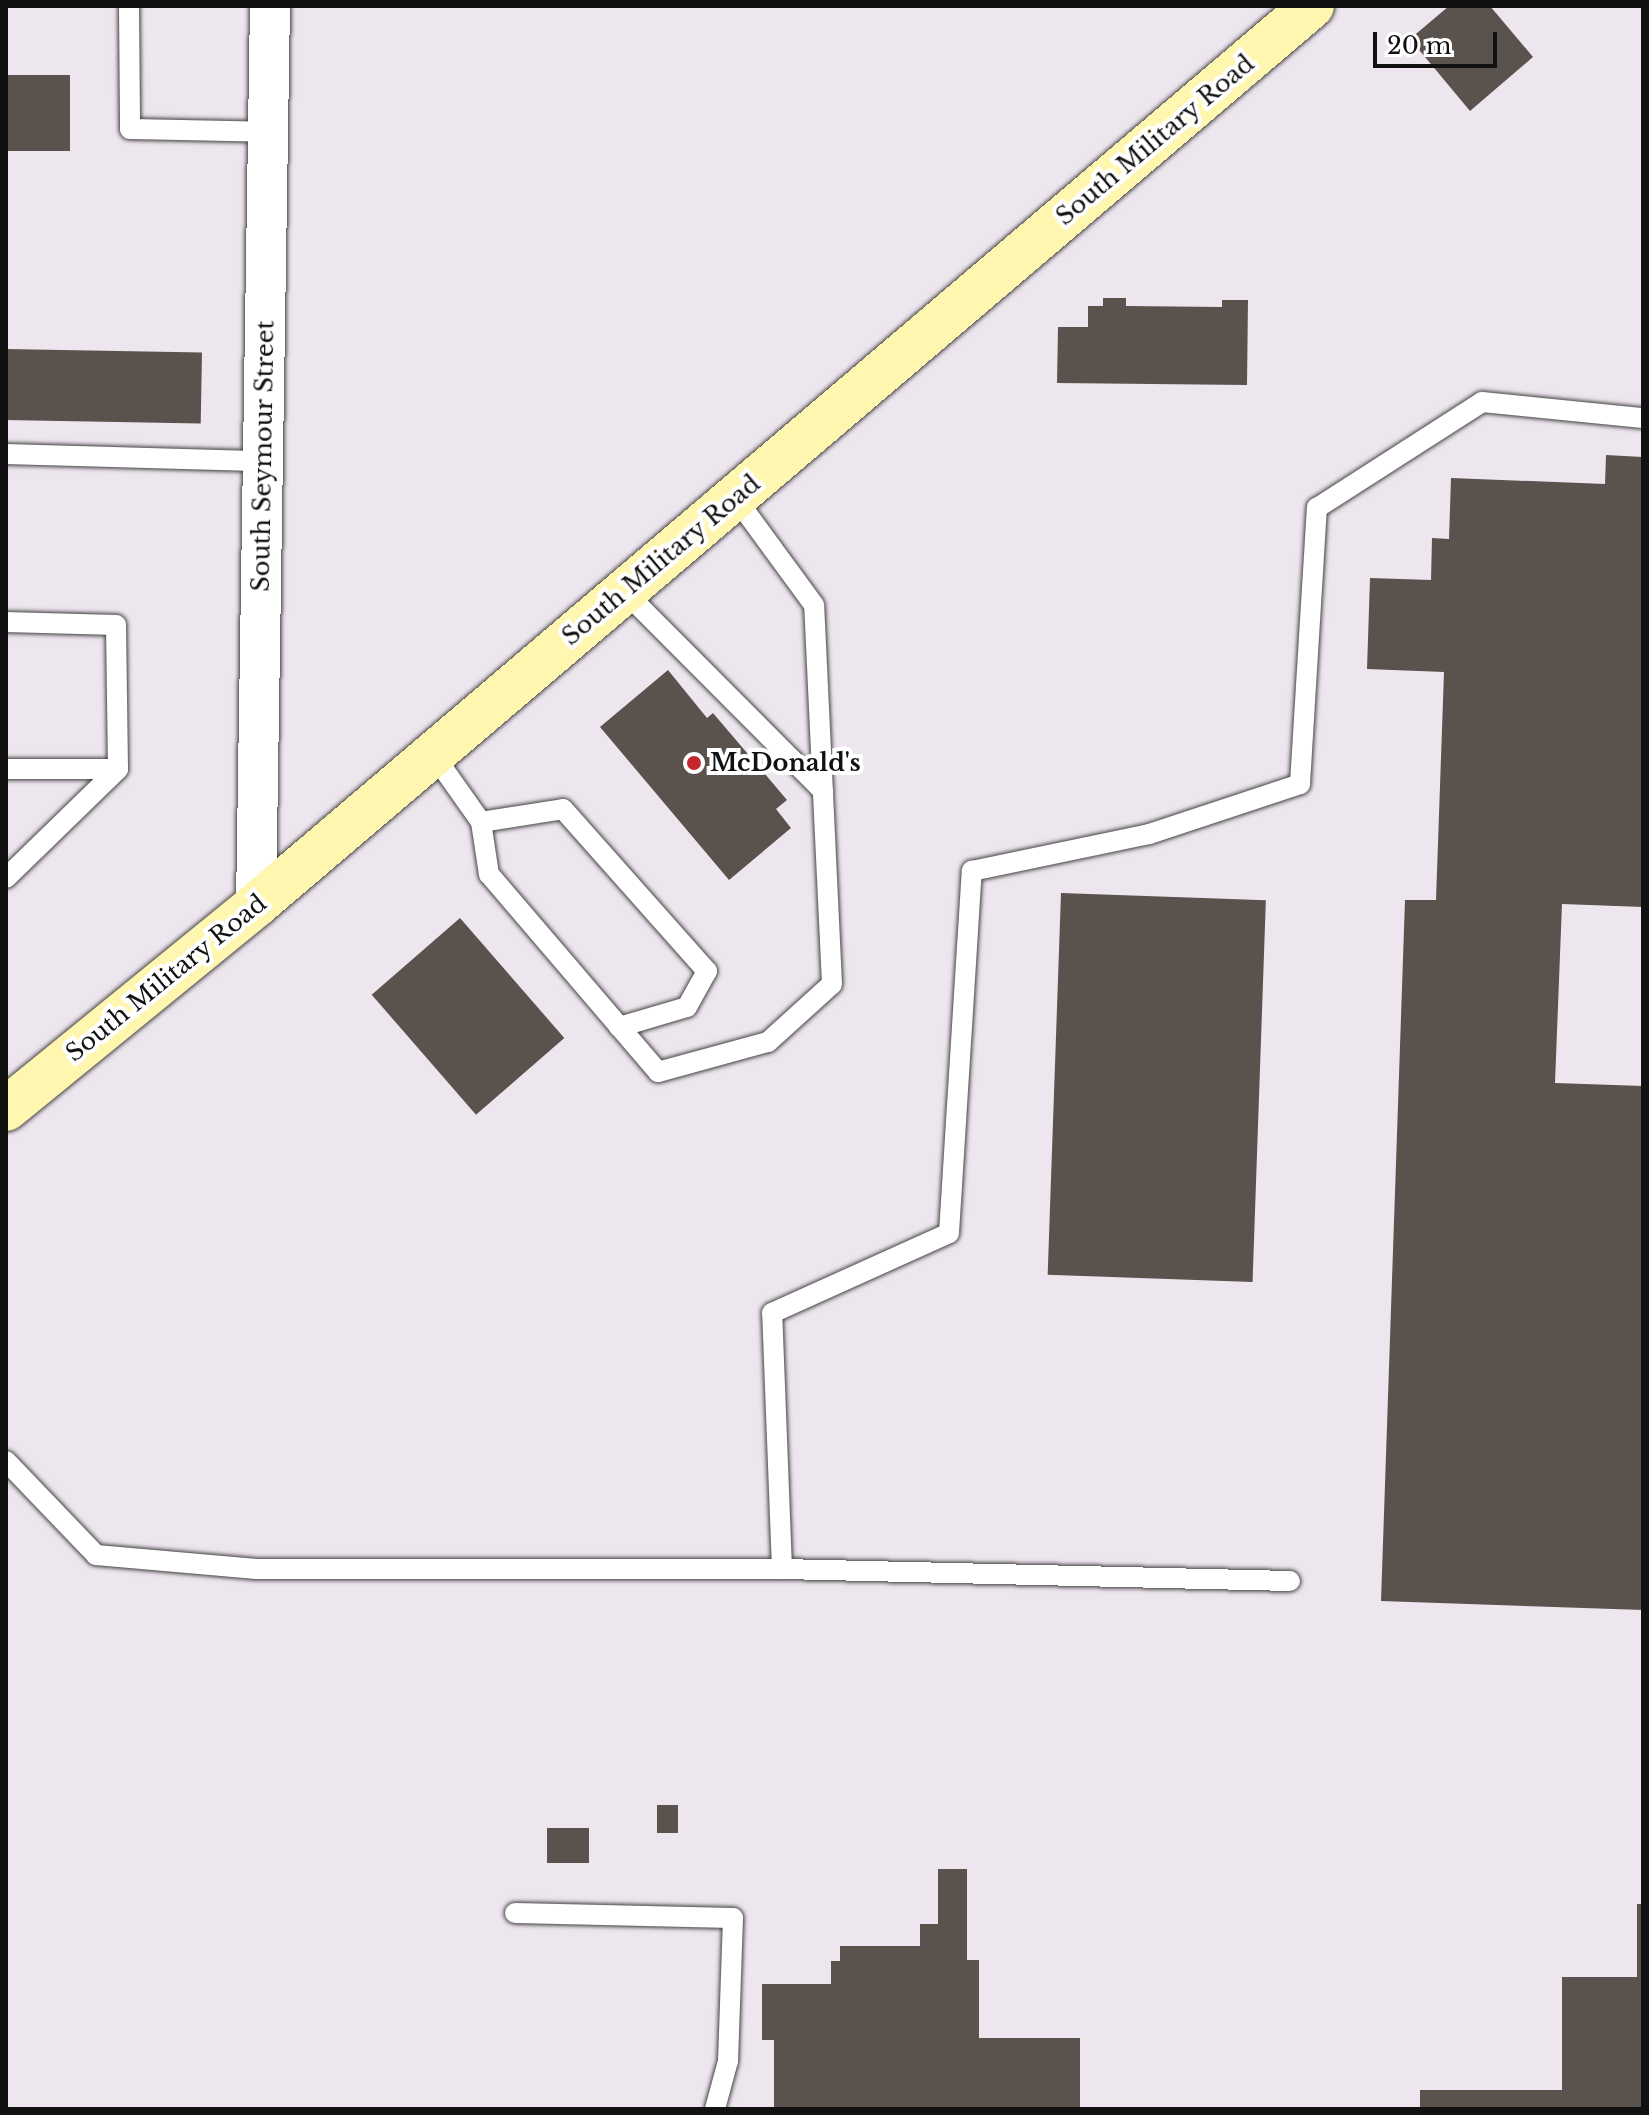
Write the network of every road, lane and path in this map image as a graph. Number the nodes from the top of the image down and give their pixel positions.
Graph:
1 (129, 6) edge
2 (270, 6) edge
3 (1312, 6) edge
4 (268, 132) junction
5 (1643, 418) edge
6 (6, 454) edge
7 (263, 461) junction
8 (735, 497) junction
9 (624, 591) junction
10 (6, 622) edge
11 (433, 754) junction
12 (6, 769) edge
13 (118, 769) junction
14 (823, 791) junction
15 (481, 822) junction
16 (6, 878) edge
17 (256, 905) junction
18 (619, 1027) junction
19 (6, 1109) edge
20 (6, 1461) edge
21 (782, 1569) junction
22 (1290, 1581) dead end
23 (515, 1913) dead end
24 (715, 2109) edge

1 - 4 lane
2 - 4 street, South Seymour Street
3 - 8 main road, South Military Road
4 - 7 street, South Seymour Street
5 - 21 lane
6 - 7 lane
7 - 17 street, South Seymour Street
8 - 9 main road, South Military Road
8 - 14 lane
9 - 11 main road, South Military Road
9 - 14 lane
10 - 13 lane
11 - 15 lane
11 - 17 main road, South Military Road
12 - 13 lane
13 - 16 lane
14 - 18 lane
15 - 18 lane
15 - 18 lane
17 - 19 main road, South Military Road
20 - 21 lane
21 - 22 lane
23 - 24 lane

